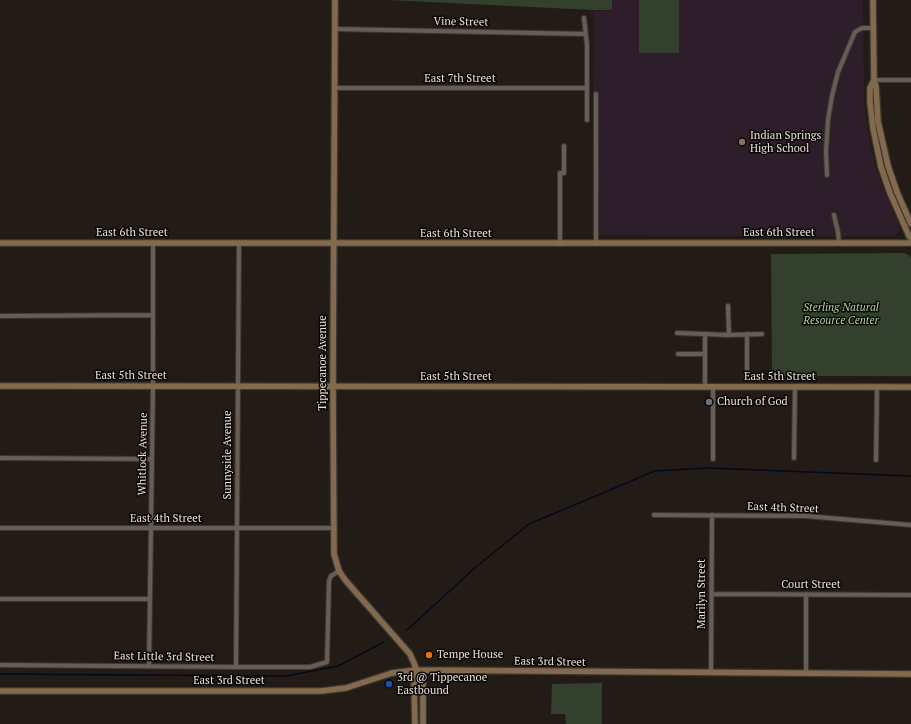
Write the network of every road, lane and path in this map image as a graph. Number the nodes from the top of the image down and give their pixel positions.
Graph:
1 (335, 0) edge
2 (874, 0) edge
3 (584, 18) dead end
4 (874, 28) junction
5 (335, 29) junction
6 (586, 34) junction
7 (874, 80) junction
8 (911, 80) edge
9 (334, 88) junction
10 (587, 88) junction
11 (596, 94) dead end
12 (587, 120) dead end
13 (564, 146) dead end
14 (827, 175) dead end
15 (834, 215) dead end
16 (911, 224) edge
17 (911, 238) edge
18 (0, 243) edge
19 (153, 243) junction
20 (239, 243) junction
21 (839, 243) junction
22 (911, 243) edge
23 (334, 244) junction
24 (560, 244) junction
25 (596, 244) junction
26 (728, 306) dead end
27 (152, 315) junction
28 (0, 316) edge
29 (677, 333) dead end
30 (705, 334) junction
31 (729, 334) junction
32 (747, 334) junction
33 (762, 334) dead end
34 (678, 354) dead end
35 (705, 354) junction
36 (747, 370) dead end
37 (0, 386) edge
38 (153, 386) junction
39 (238, 386) junction
40 (333, 386) junction
41 (705, 387) junction
42 (713, 387) junction
43 (795, 387) junction
44 (877, 387) junction
45 (911, 387) edge
46 (0, 458) edge
47 (794, 458) dead end
48 (152, 459) junction
49 (712, 459) dead end
50 (876, 460) dead end
51 (654, 515) dead end
52 (712, 515) junction
53 (911, 524) edge
54 (0, 528) edge
55 (151, 528) junction
56 (237, 528) junction
57 (333, 528) junction
58 (339, 571) junction
59 (712, 594) junction
60 (806, 594) junction
61 (911, 595) edge
62 (0, 599) edge
63 (150, 599) junction
64 (0, 665) edge
65 (150, 666) junction
66 (236, 668) junction
67 (416, 670) junction
68 (711, 673) junction
69 (806, 674) junction
70 (911, 674) edge
71 (0, 691) edge
72 (414, 724) edge
73 (424, 724) edge

1 - 5 street, Tippecanoe Avenue
2 - 4 street
3 - 6 street
4 - 7 street
4 - 14 street
5 - 6 street, Vine Street
5 - 9 street, Tippecanoe Avenue
6 - 10 street
7 - 8 street
7 - 16 street
7 - 17 street
9 - 10 street, East 7th Street
9 - 23 street, Tippecanoe Avenue
10 - 12 street
11 - 25 street
13 - 24 street
15 - 21 street
18 - 19 street, East 6th Street
19 - 20 street, East 6th Street
19 - 27 street, Whitlock Avenue
20 - 23 street, East 6th Street
20 - 39 street, Sunnyside Avenue
21 - 22 street, East 6th Street
21 - 25 street, East 6th Street
23 - 24 street, East 6th Street
23 - 40 street, Tippecanoe Avenue
24 - 25 street, East 6th Street
26 - 31 street
27 - 28 street
27 - 38 street, Whitlock Avenue
29 - 30 street
30 - 31 street
30 - 35 street
31 - 32 street
32 - 33 street
32 - 36 street
34 - 35 street
35 - 41 street
37 - 38 street, East 5th Street
38 - 39 street, East 5th Street
38 - 48 street, Whitlock Avenue
39 - 40 street, East 5th Street
39 - 56 street, Sunnyside Avenue
40 - 41 street, East 5th Street
40 - 57 street, Tippecanoe Avenue
41 - 42 street, East 5th Street
42 - 43 street, East 5th Street
42 - 49 street
43 - 44 street, East 5th Street
43 - 47 street
44 - 45 street, East 5th Street
44 - 50 street
46 - 48 street
48 - 55 street, Whitlock Avenue
51 - 52 street, East 4th Street
52 - 53 street, East 4th Street
52 - 59 street, Marilyn Street
54 - 55 street, East 4th Street
55 - 56 street, East 4th Street
55 - 63 street, Whitlock Avenue
56 - 57 street, East 4th Street
56 - 66 street, Sunnyside Avenue
57 - 58 street, Tippecanoe Avenue
58 - 66 street, East Little 3rd Street
58 - 67 street, Tippecanoe Avenue
59 - 60 street, Court Street
59 - 68 street, Marilyn Street
60 - 61 street, Court Street
60 - 69 street
62 - 63 street
63 - 65 street, Whitlock Avenue
64 - 65 street, East Little 3rd Street
65 - 66 street, East Little 3rd Street
67 - 68 street, East 3rd Street
67 - 71 street, East 3rd Street
67 - 72 street
67 - 73 street, Tippecanoe Avenue
68 - 69 street, East 3rd Street
69 - 70 street, East 3rd Street

